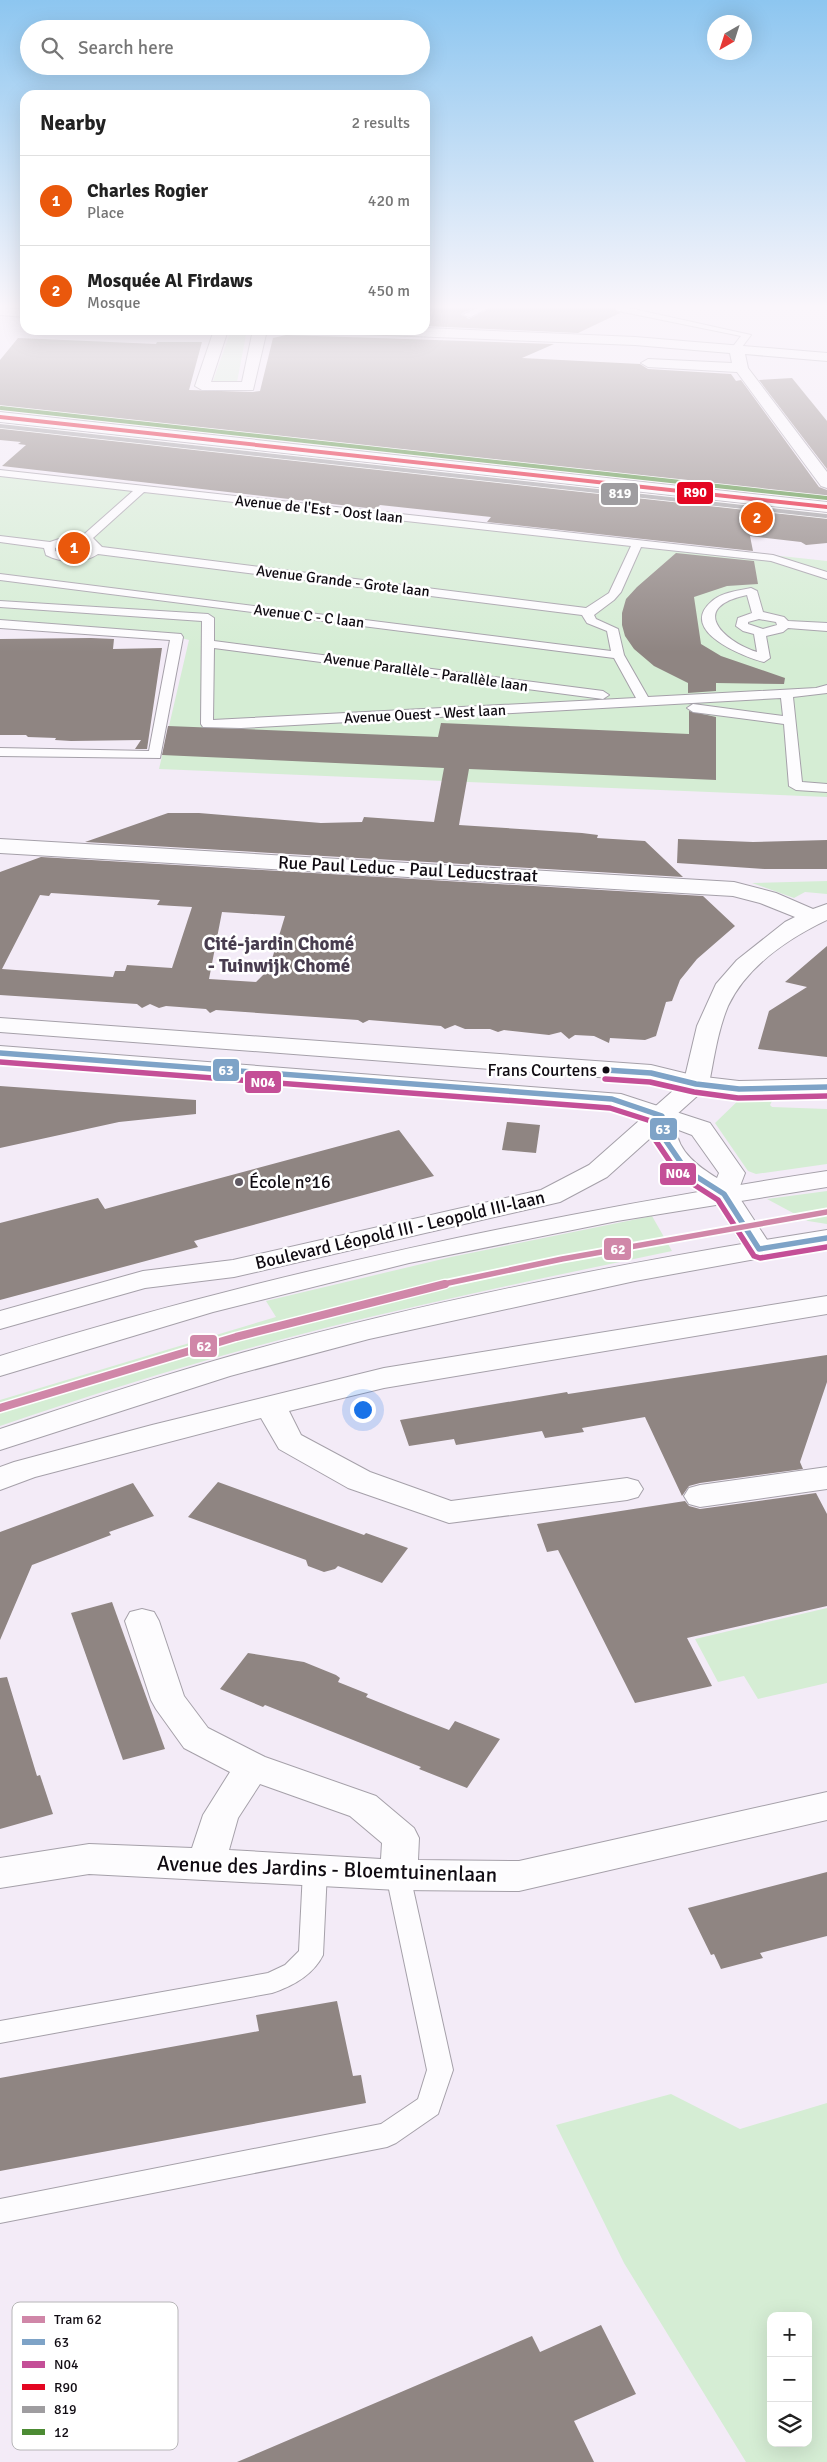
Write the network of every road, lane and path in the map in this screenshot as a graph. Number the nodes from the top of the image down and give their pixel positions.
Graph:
1 (54, 423) edge
2 (782, 423) edge
3 (0, 473) edge
4 (827, 483) edge
5 (140, 490) junction
6 (827, 507) edge
7 (0, 539) edge
8 (84, 540) junction
9 (637, 544) junction
10 (50, 545) junction
11 (96, 550) junction
12 (67, 557) junction
13 (827, 576) edge
14 (0, 577) edge
15 (38, 582) junction
16 (0, 604) edge
17 (14, 604) junction
18 (589, 612) junction
19 (758, 614) junction
20 (0, 624) edge
21 (784, 624) junction
22 (827, 627) edge
23 (760, 632) junction
24 (208, 644) junction
25 (618, 655) junction
26 (827, 689) edge
27 (787, 694) junction
28 (644, 701) junction
29 (790, 721) junction
30 (0, 752) edge
31 (827, 788) edge
32 (0, 846) edge
33 (819, 914) edge
34 (0, 1025) edge
35 (0, 1053) edge
36 (696, 1084) junction
37 (827, 1087) edge
38 (662, 1116) junction
39 (827, 1179) edge
40 (724, 1194) junction
41 (827, 1238) edge
42 (759, 1248) junction
43 (827, 1305) edge
44 (0, 1320) edge
45 (0, 1366) edge
46 (271, 1405) junction
47 (0, 1440) edge
48 (827, 1478) edge
49 (0, 1479) edge
50 (626, 1489) dead end
51 (700, 1496) dead end
52 (142, 1621) dead end
53 (252, 1767) junction
54 (827, 1806) edge
55 (206, 1864) junction
56 (315, 1871) junction
57 (0, 1872) edge
58 (398, 1876) junction
59 (0, 2032) edge
60 (0, 2211) edge

1 - 6 street
2 - 4 street
3 - 5 lane, Avenue de l'Est - Oost laan
5 - 8 lane
5 - 9 lane, Avenue de l'Est - Oost laan
7 - 10 lane
8 - 10 lane
8 - 11 lane
9 - 13 lane, Avenue de l'Est - Oost laan
9 - 18 lane
10 - 12 lane
11 - 12 lane
11 - 18 lane, Avenue Grande - Grote laan
12 - 15 lane
14 - 15 lane, Avenue C - C laan
15 - 17 lane
15 - 25 lane, Avenue C - C laan
16 - 17 lane
17 - 24 lane
18 - 25 lane
19 - 21 lane
19 - 23 lane
19 - 23 lane
20 - 30 lane
21 - 22 lane
21 - 23 lane
24 - 28 lane, Avenue Parallèle - Parallèle laan
24 - 28 lane, Avenue Ouest - West laan
25 - 28 lane
26 - 27 lane
27 - 28 lane
27 - 29 lane
28 - 29 lane
29 - 31 lane
32 - 33 street, Rue Paul Leduc - Paul Leducstraat
33 - 36 street
34 - 36 street
35 - 38 street
36 - 37 street
36 - 38 street, Boulevard Léopold III - Leopold III-laan
38 - 40 street
38 - 40 street
38 - 44 street, Boulevard Léopold III - Leopold III-laan
39 - 40 street, Boulevard Léopold III - Leopold III-laan
40 - 42 street
40 - 45 street, Boulevard Léopold III - Leopold III-laan
41 - 42 street
42 - 47 street
43 - 46 street
46 - 49 street
46 - 50 street
48 - 51 street
52 - 53 street
53 - 55 street
53 - 58 street
54 - 58 street, Avenue des Jardins - Bloemtuinenlaan
55 - 56 street, Avenue des Jardins - Bloemtuinenlaan
55 - 57 street, Avenue des Jardins - Bloemtuinenlaan
56 - 58 street, Avenue des Jardins - Bloemtuinenlaan
56 - 59 lane
58 - 60 lane

